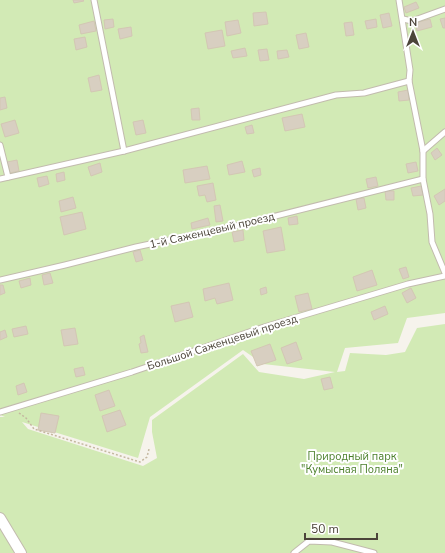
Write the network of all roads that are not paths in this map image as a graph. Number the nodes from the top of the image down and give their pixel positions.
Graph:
1 (94, 0) edge
2 (399, 0) edge
3 (445, 9) edge
4 (403, 19) junction
5 (409, 81) junction
6 (445, 132) edge
7 (0, 145) edge
8 (124, 151) junction
9 (423, 151) junction
10 (8, 177) junction
11 (0, 179) edge
12 (423, 179) junction
13 (445, 274) edge
14 (0, 280) edge
15 (0, 412) edge
16 (0, 518) edge
17 (21, 553) edge
18 (294, 553) edge
19 (374, 553) edge

1 - 8 lane
2 - 4 lane
3 - 4 lane
4 - 5 lane
5 - 8 lane
5 - 9 lane
6 - 9 lane
7 - 10 lane
8 - 10 lane
9 - 12 lane
10 - 11 lane
12 - 13 lane
12 - 14 lane, 1-й Саженцевый проезд
13 - 15 lane, Большой Саженцевый проезд
16 - 17 street
18 - 19 lane

